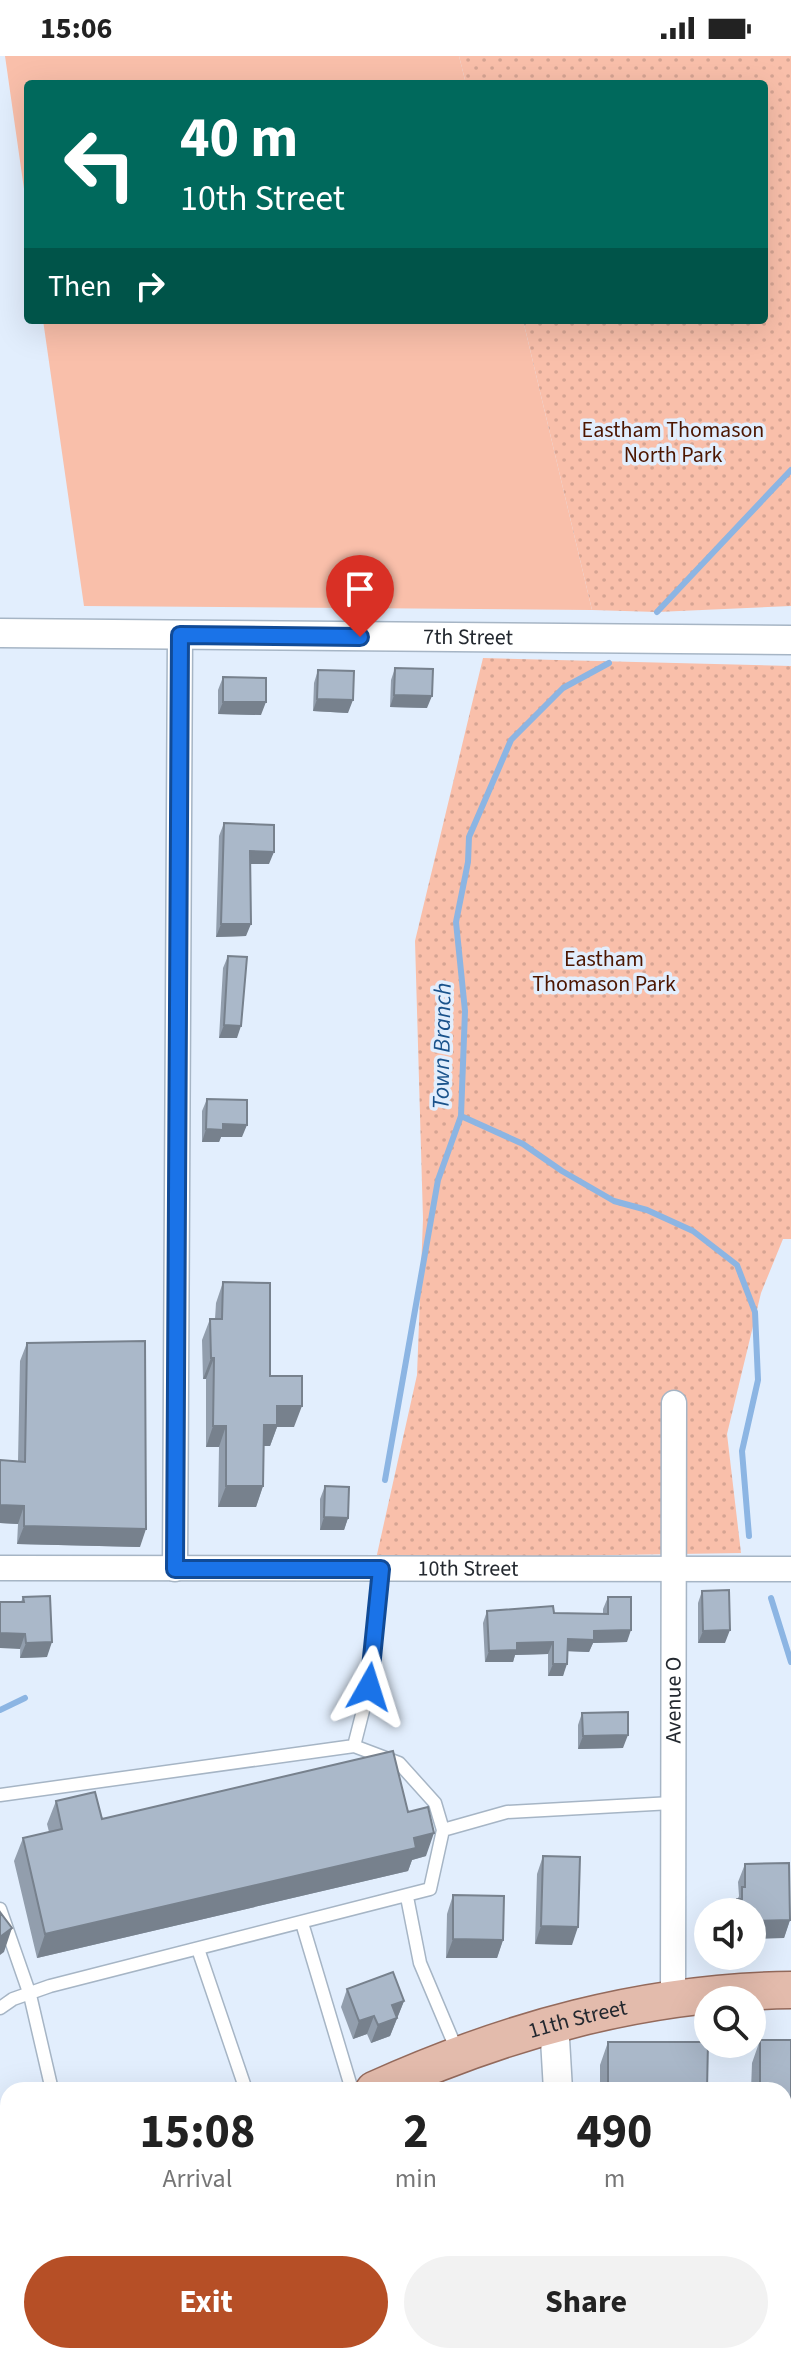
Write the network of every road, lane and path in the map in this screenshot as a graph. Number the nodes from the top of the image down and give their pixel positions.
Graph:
1 (0, 633) edge
2 (180, 635) junction
3 (791, 640) edge
4 (674, 1403) dead end
5 (0, 1568) edge
6 (175, 1569) junction
7 (381, 1569) junction
8 (671, 1569) junction
9 (791, 1569) edge
10 (354, 1746) junction
11 (0, 1795) edge
12 (672, 1803) junction
13 (443, 1830) junction
14 (407, 1897) junction
15 (0, 1909) edge
16 (302, 1923) junction
17 (198, 1949) junction
18 (791, 1990) edge
19 (30, 1995) junction
20 (673, 1998) junction
21 (0, 2008) edge
22 (554, 2022) junction
23 (459, 2054) junction
24 (50, 2082) edge
25 (243, 2082) edge
26 (350, 2082) edge
27 (393, 2082) edge
28 (558, 2082) edge

1 - 2 street, 7th Street
2 - 3 street, 7th Street
2 - 6 street
4 - 8 street, Avenue O
5 - 6 street, 10th Street
6 - 7 street, 10th Street
7 - 8 street, 10th Street
7 - 10 lane
8 - 9 street, 10th Street
8 - 12 street, Avenue O
10 - 11 lane
10 - 13 lane
12 - 13 lane
12 - 20 street, Avenue O
13 - 14 lane
14 - 16 lane
14 - 23 lane
15 - 19 lane
16 - 17 lane
16 - 26 lane
17 - 19 lane
17 - 25 lane
18 - 20 main road, 11th Street
19 - 21 lane
19 - 24 lane
20 - 22 main road, 11th Street
22 - 23 main road, 11th Street
22 - 28 street
23 - 27 main road, 11th Street

